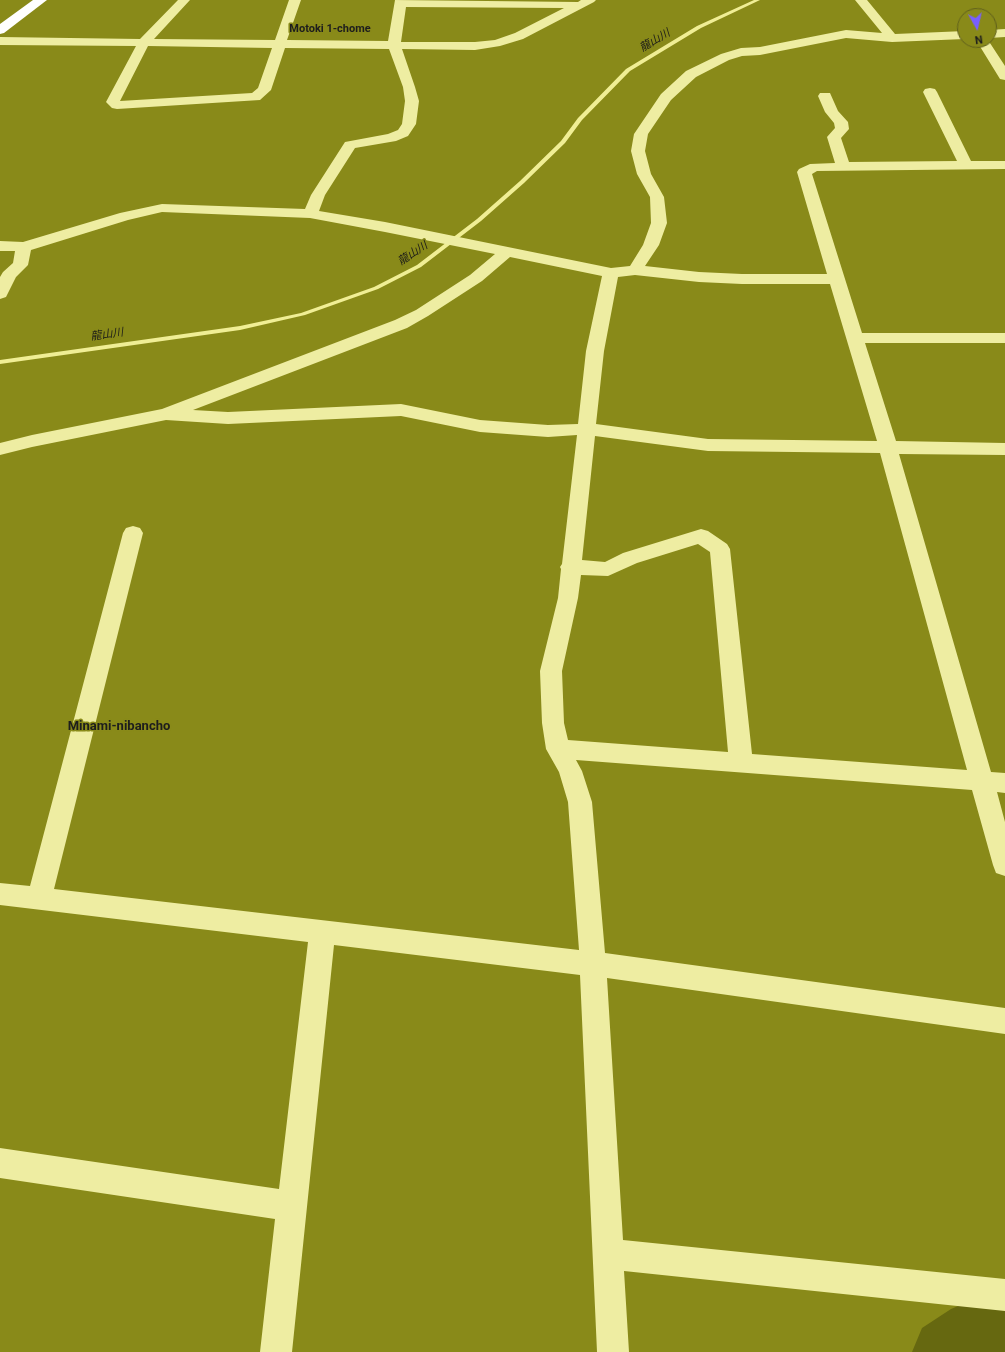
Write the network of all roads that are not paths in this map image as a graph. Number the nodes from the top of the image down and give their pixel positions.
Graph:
1 (41, 0) edge
2 (184, 0) edge
3 (294, 0) edge
4 (861, 0) edge
5 (401, 2) edge
6 (507, 2) edge
7 (585, 2) edge
8 (0, 30) edge
9 (957, 36) edge
10 (0, 41) edge
11 (144, 42) junction
12 (901, 42) junction
13 (280, 44) junction
14 (394, 45) junction
15 (988, 48) edge
16 (1004, 72) edge
17 (930, 92) dead end
18 (825, 96) dead end
19 (966, 165) junction
20 (1005, 165) edge
21 (843, 166) junction
22 (310, 214) junction
23 (0, 246) edge
24 (24, 247) junction
25 (506, 252) junction
26 (635, 270) junction
27 (611, 273) junction
28 (837, 279) junction
29 (0, 294) edge
30 (855, 338) junction
31 (1005, 338) edge
32 (166, 414) junction
33 (587, 429) junction
34 (888, 447) junction
35 (0, 449) edge
36 (1005, 449) edge
37 (133, 533) dead end
38 (570, 567) junction
39 (558, 748) junction
40 (741, 762) junction
41 (982, 781) junction
42 (1005, 783) edge
43 (1005, 864) edge
44 (0, 894) edge
45 (40, 899) junction
46 (322, 933) junction
47 (593, 964) junction
48 (1005, 1021) edge
49 (0, 1163) edge
50 (292, 1206) junction
51 (607, 1254) junction
52 (1005, 1295) edge
53 (276, 1352) edge
54 (613, 1352) edge

1 - 8 highway
2 - 11 street
3 - 13 street
4 - 12 street
5 - 6 street
5 - 14 street
6 - 7 street
7 - 14 street
9 - 12 street
10 - 11 street
11 - 13 street
11 - 13 street
12 - 26 street
13 - 14 street
14 - 22 street
15 - 16 street
17 - 19 street
18 - 21 street
19 - 20 street
19 - 21 street
21 - 28 street
22 - 24 street
22 - 25 street
23 - 24 street
24 - 29 street
25 - 27 street
25 - 32 street
26 - 27 street
26 - 28 street
27 - 33 street
28 - 30 street
30 - 31 street
30 - 34 street
32 - 33 street
32 - 35 street
33 - 34 street
33 - 38 street
34 - 36 street
34 - 41 street
37 - 45 street
38 - 39 street
38 - 40 street
39 - 40 street
39 - 47 street
40 - 41 street
41 - 42 street
41 - 43 street
44 - 45 street
45 - 46 street
46 - 47 street
46 - 50 street
47 - 48 street
47 - 51 street
49 - 50 street
50 - 53 street
51 - 52 street
51 - 54 street

